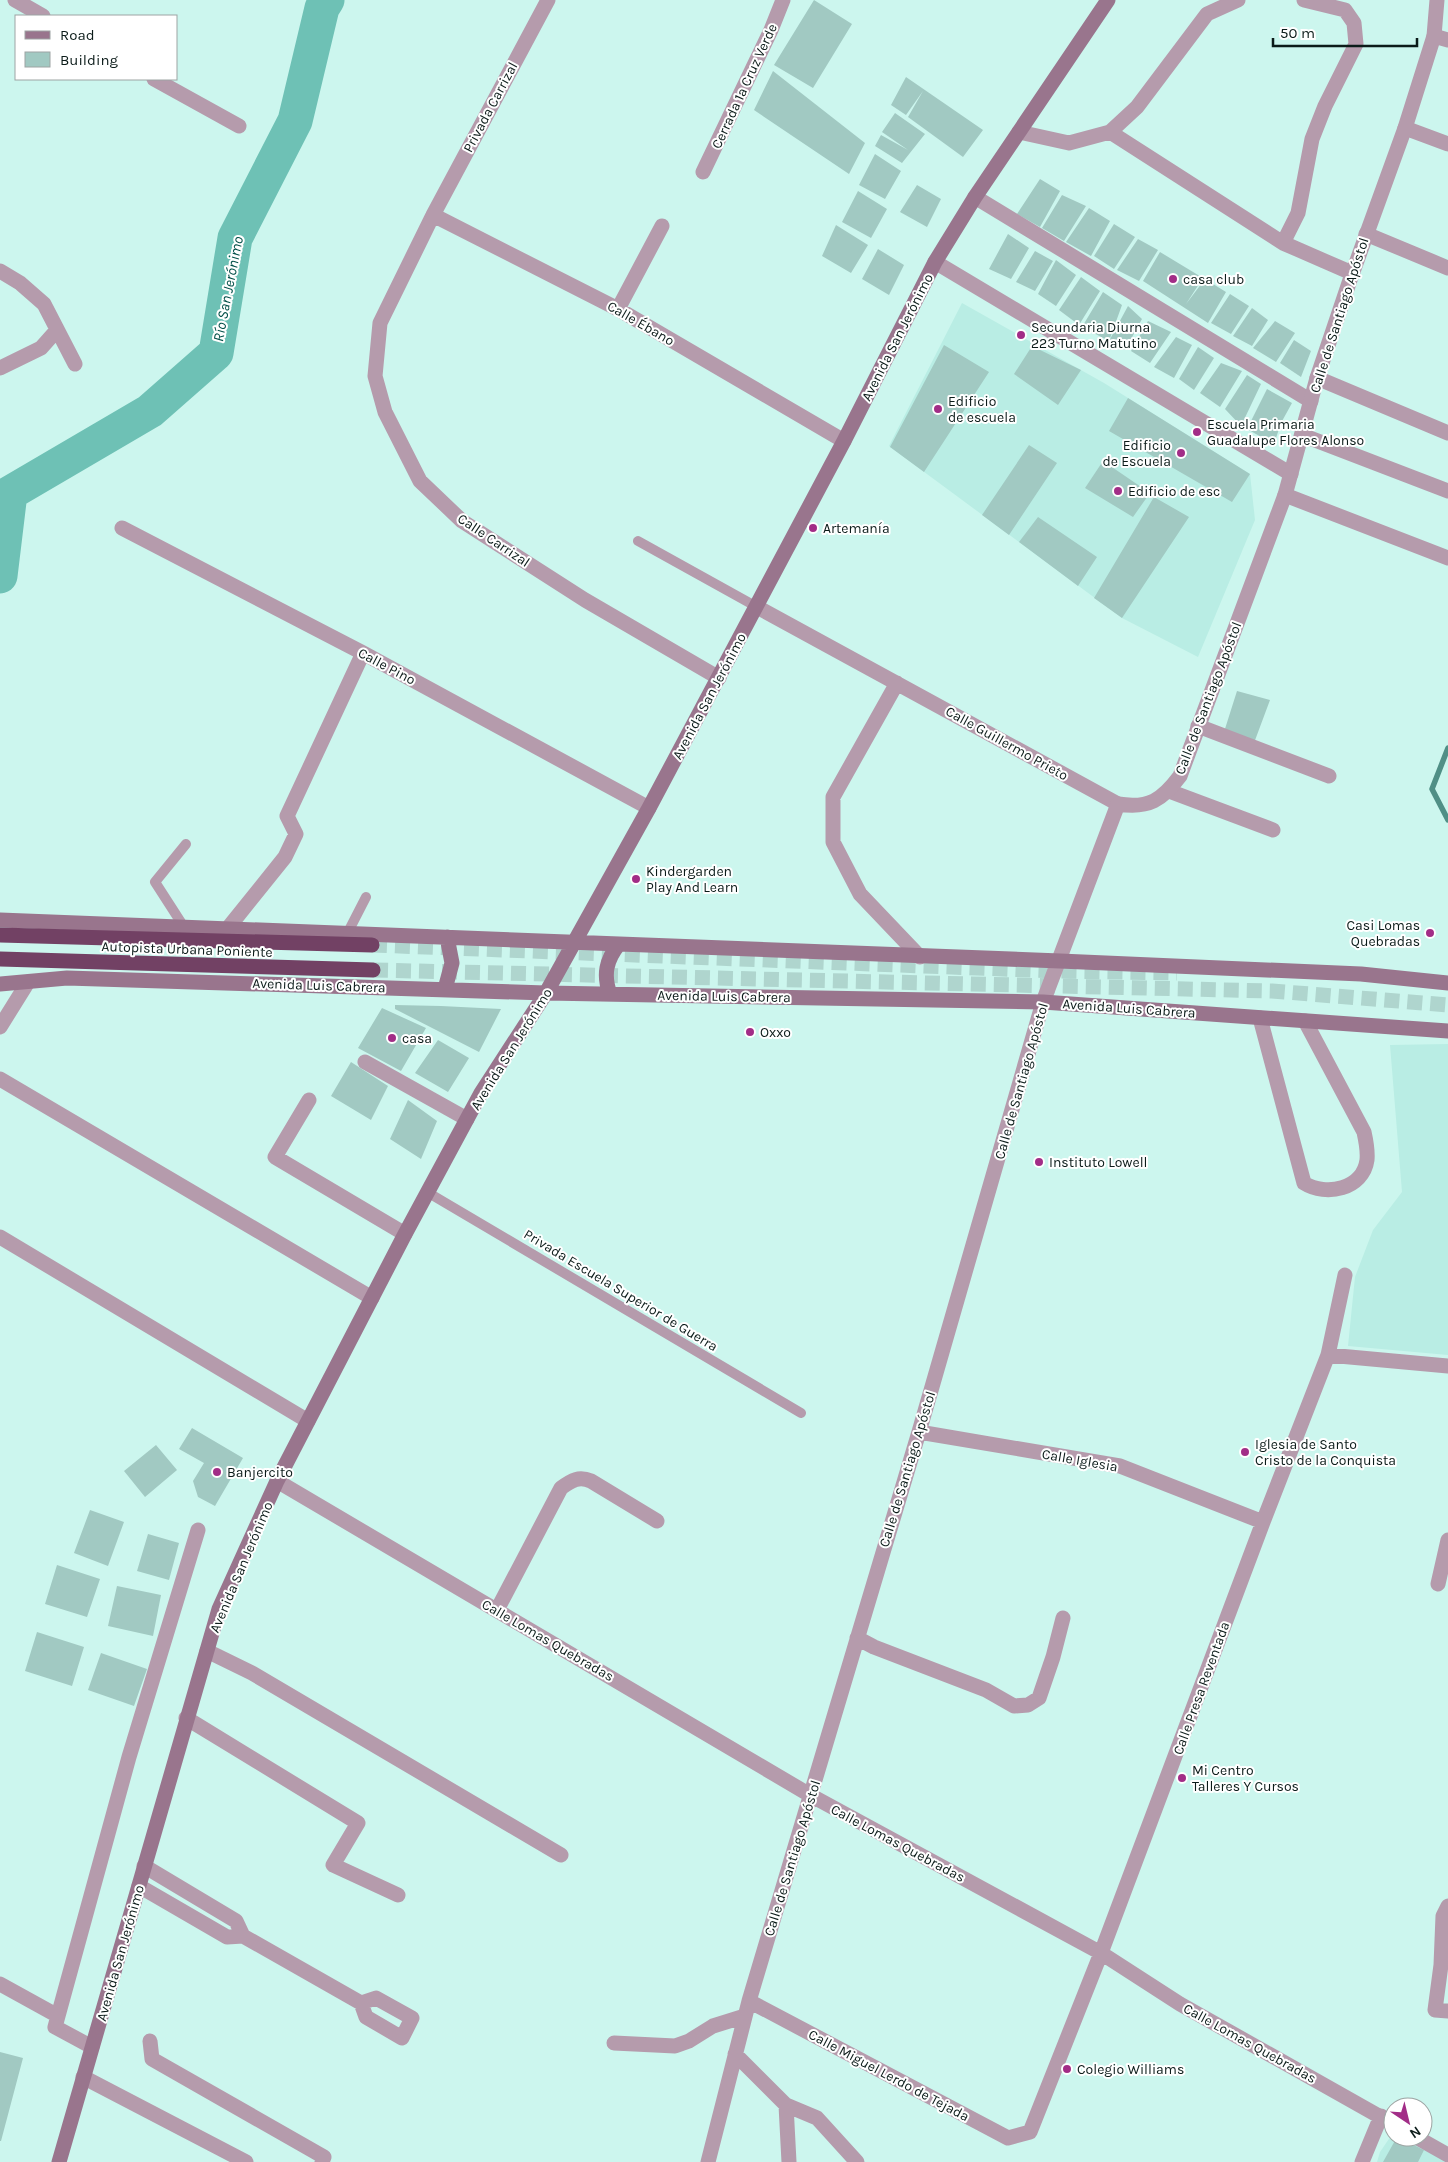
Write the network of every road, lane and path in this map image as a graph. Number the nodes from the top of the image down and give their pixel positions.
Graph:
1 (15, 0) edge
2 (548, 0) edge
3 (783, 0) edge
4 (1108, 0) edge
5 (1238, 0) edge
6 (1304, 0) edge
7 (1437, 0) edge
8 (41, 15) edge
9 (1441, 38) edge
10 (156, 80) edge
11 (239, 126) dead end
12 (1405, 128) junction
13 (1019, 132) junction
14 (1110, 132) junction
15 (1448, 144) edge
16 (703, 172) dead end
17 (975, 197) junction
18 (433, 214) junction
19 (662, 226) dead end
20 (1366, 234) junction
21 (1283, 243) junction
22 (935, 262) junction
23 (1448, 268) edge
24 (0, 272) edge
25 (1352, 273) junction
26 (618, 309) junction
27 (57, 330) junction
28 (75, 364) dead end
29 (0, 368) edge
30 (1317, 378) junction
31 (1311, 401) junction
32 (1448, 433) edge
33 (1302, 435) junction
34 (844, 441) junction
35 (1291, 474) junction
36 (1448, 491) edge
37 (1285, 495) junction
38 (122, 528) dead end
39 (638, 541) dead end
40 (1448, 558) edge
41 (757, 607) junction
42 (363, 653) junction
43 (719, 678) junction
44 (897, 683) junction
45 (1198, 726) junction
46 (1329, 776) dead end
47 (1169, 791) junction
48 (1118, 804) junction
49 (649, 808) junction
50 (1273, 830) dead end
51 (186, 844) dead end
52 (366, 897) dead end
53 (0, 920) edge
54 (184, 926) junction
55 (228, 928) junction
56 (348, 934) junction
57 (0, 935) edge
58 (448, 937) junction
59 (575, 942) junction
60 (619, 944) junction
61 (372, 945) tunnel mouth
62 (920, 957) junction
63 (0, 959) edge
64 (1060, 961) junction
65 (374, 970) tunnel mouth
66 (28, 982) junction
67 (1448, 983) edge
68 (0, 984) edge
69 (445, 989) junction
70 (546, 993) junction
71 (610, 994) junction
72 (1043, 1002) junction
73 (1260, 1018) junction
74 (1305, 1021) junction
75 (0, 1026) edge
76 (1448, 1031) edge
77 (365, 1062) dead end
78 (0, 1079) edge
79 (309, 1100) dead end
80 (467, 1119) junction
81 (427, 1192) junction
82 (405, 1234) junction
83 (0, 1237) edge
84 (1345, 1275) dead end
85 (372, 1298) junction
86 (1328, 1355) junction
87 (1448, 1366) edge
88 (801, 1413) dead end
89 (308, 1422) junction
90 (919, 1432) junction
91 (277, 1481) junction
92 (657, 1521) dead end
93 (1263, 1522) junction
94 (198, 1530) dead end
95 (1448, 1540) edge
96 (1438, 1584) dead end
97 (497, 1610) junction
98 (1063, 1618) dead end
99 (857, 1638) junction
100 (207, 1651) junction
101 (186, 1718) junction
102 (810, 1795) junction
103 (562, 1856) dead end
104 (144, 1866) junction
105 (139, 1886) junction
106 (398, 1895) dead end
107 (1448, 1906) edge
108 (243, 1936) junction
109 (1101, 1953) junction
110 (0, 1984) edge
111 (749, 2001) junction
112 (361, 2003) dead end
113 (1441, 2010) edge
114 (745, 2016) junction
115 (56, 2021) junction
116 (150, 2041) dead end
117 (614, 2043) dead end
118 (92, 2048) junction
119 (735, 2054) junction
120 (83, 2077) junction
121 (786, 2105) junction
122 (1383, 2118) edge
123 (1383, 2127) edge
124 (1030, 2132) joint
125 (1433, 2147) edge
126 (1448, 2155) edge
127 (59, 2162) edge
128 (246, 2162) edge
129 (322, 2162) edge
130 (708, 2162) edge
131 (789, 2162) edge
132 (856, 2162) edge
133 (1362, 2162) edge

1 - 8 street
2 - 18 street, Privada Carrizal
3 - 16 street, Cerrada 1ª Cruz Verde
4 - 13 main road, Avenida San Jerónimo
5 - 14 street
6 - 21 street
7 - 9 street, Calle de Santiago Apóstol
9 - 12 street, Calle de Santiago Apóstol
10 - 11 street
12 - 15 street
12 - 20 street, Calle de Santiago Apóstol
13 - 14 street
13 - 17 main road, Avenida San Jerónimo
14 - 21 street
17 - 22 main road, Avenida San Jerónimo
17 - 31 street
18 - 26 street, Calle Ébano
18 - 43 street, Calle Carrizal
19 - 26 street
20 - 23 street
20 - 25 street, Calle de Santiago Apóstol
21 - 25 street
22 - 34 main road, Avenida San Jerónimo
22 - 35 street
24 - 27 street
25 - 30 street, Calle de Santiago Apóstol
26 - 34 street, Calle Ébano
27 - 28 street
27 - 29 street
30 - 31 street, Calle de Santiago Apóstol
30 - 32 street
31 - 33 street, Calle de Santiago Apóstol
33 - 35 street, Calle de Santiago Apóstol
33 - 36 street
34 - 41 main road, Avenida San Jerónimo
35 - 37 street, Calle de Santiago Apóstol
37 - 40 street
37 - 45 street, Calle de Santiago Apóstol
38 - 42 street, Calle Pino
39 - 41 lane
41 - 43 main road, Avenida San Jerónimo
41 - 44 street, Calle Guillermo Prieto
42 - 49 street, Calle Pino
42 - 55 street
43 - 49 main road, Avenida San Jerónimo
44 - 48 street, Calle Guillermo Prieto
44 - 62 street
45 - 46 street
45 - 47 street, Calle de Santiago Apóstol
47 - 48 street, Calle de Santiago Apóstol
47 - 50 street
48 - 64 street, Calle de Santiago Apóstol
49 - 59 main road, Avenida San Jerónimo
51 - 54 lane
52 - 56 lane
53 - 54 main road
54 - 55 main road
55 - 56 main road
56 - 58 main road
57 - 61 highway, Autopista Urbana Poniente
58 - 59 main road
58 - 69 main road
59 - 60 main road
59 - 70 main road, Avenida San Jerónimo
60 - 62 main road
60 - 71 main road
62 - 64 main road
63 - 65 highway, Autopista Urbana Poniente
64 - 67 main road
64 - 72 street, Calle de Santiago Apóstol
66 - 68 main road, Avenida Luis Cabrera
66 - 69 main road, Avenida Luis Cabrera
66 - 75 street
69 - 70 main road, Avenida Luis Cabrera
70 - 71 main road, Avenida Luis Cabrera
70 - 80 main road, Avenida San Jerónimo
71 - 72 main road, Avenida Luis Cabrera
72 - 73 main road, Avenida Luis Cabrera
72 - 90 street, Calle de Santiago Apóstol
73 - 74 main road, Avenida Luis Cabrera
73 - 74 street
74 - 76 main road, Avenida Luis Cabrera
77 - 80 street
78 - 85 street
79 - 82 street
80 - 81 main road, Avenida San Jerónimo
81 - 82 main road, Avenida San Jerónimo
81 - 88 lane, Privada Escuela Superior de Guerra
82 - 85 main road, Avenida San Jerónimo
83 - 89 street
84 - 86 street, Calle Presa Reventada
85 - 89 main road, Avenida San Jerónimo
86 - 87 street
86 - 93 street, Calle Presa Reventada
89 - 91 main road, Avenida San Jerónimo
90 - 93 street, Calle Iglesia
90 - 99 street, Calle de Santiago Apóstol
91 - 97 street, Calle Lomas Quebradas
91 - 100 main road, Avenida San Jerónimo
92 - 97 street
93 - 109 street, Calle Presa Reventada
94 - 115 street
95 - 96 street
97 - 102 street, Calle Lomas Quebradas
98 - 99 street
99 - 102 street, Calle de Santiago Apóstol
100 - 101 main road, Avenida San Jerónimo
100 - 103 street
101 - 104 main road, Avenida San Jerónimo
101 - 106 street
102 - 109 street, Calle Lomas Quebradas
102 - 111 street, Calle de Santiago Apóstol
104 - 105 main road, Avenida San Jerónimo
104 - 108 street
105 - 108 street
105 - 118 main road, Avenida San Jerónimo
107 - 113 street
108 - 112 street
109 - 122 street, Calle Lomas Quebradas
109 - 124 street, Calle Presa Reventada
110 - 115 street
111 - 114 street, Calle de Santiago Apóstol
111 - 124 street, Calle Miguel Lerdo de Tejada
114 - 117 street
114 - 119 street, Calle de Santiago Apóstol
115 - 118 street
116 - 129 street
118 - 120 main road, Avenida San Jerónimo
119 - 121 street
119 - 130 street, Calle de Santiago Apóstol
120 - 127 main road, Avenida San Jerónimo
120 - 128 street
121 - 131 street
121 - 132 street
123 - 133 street
125 - 126 street

